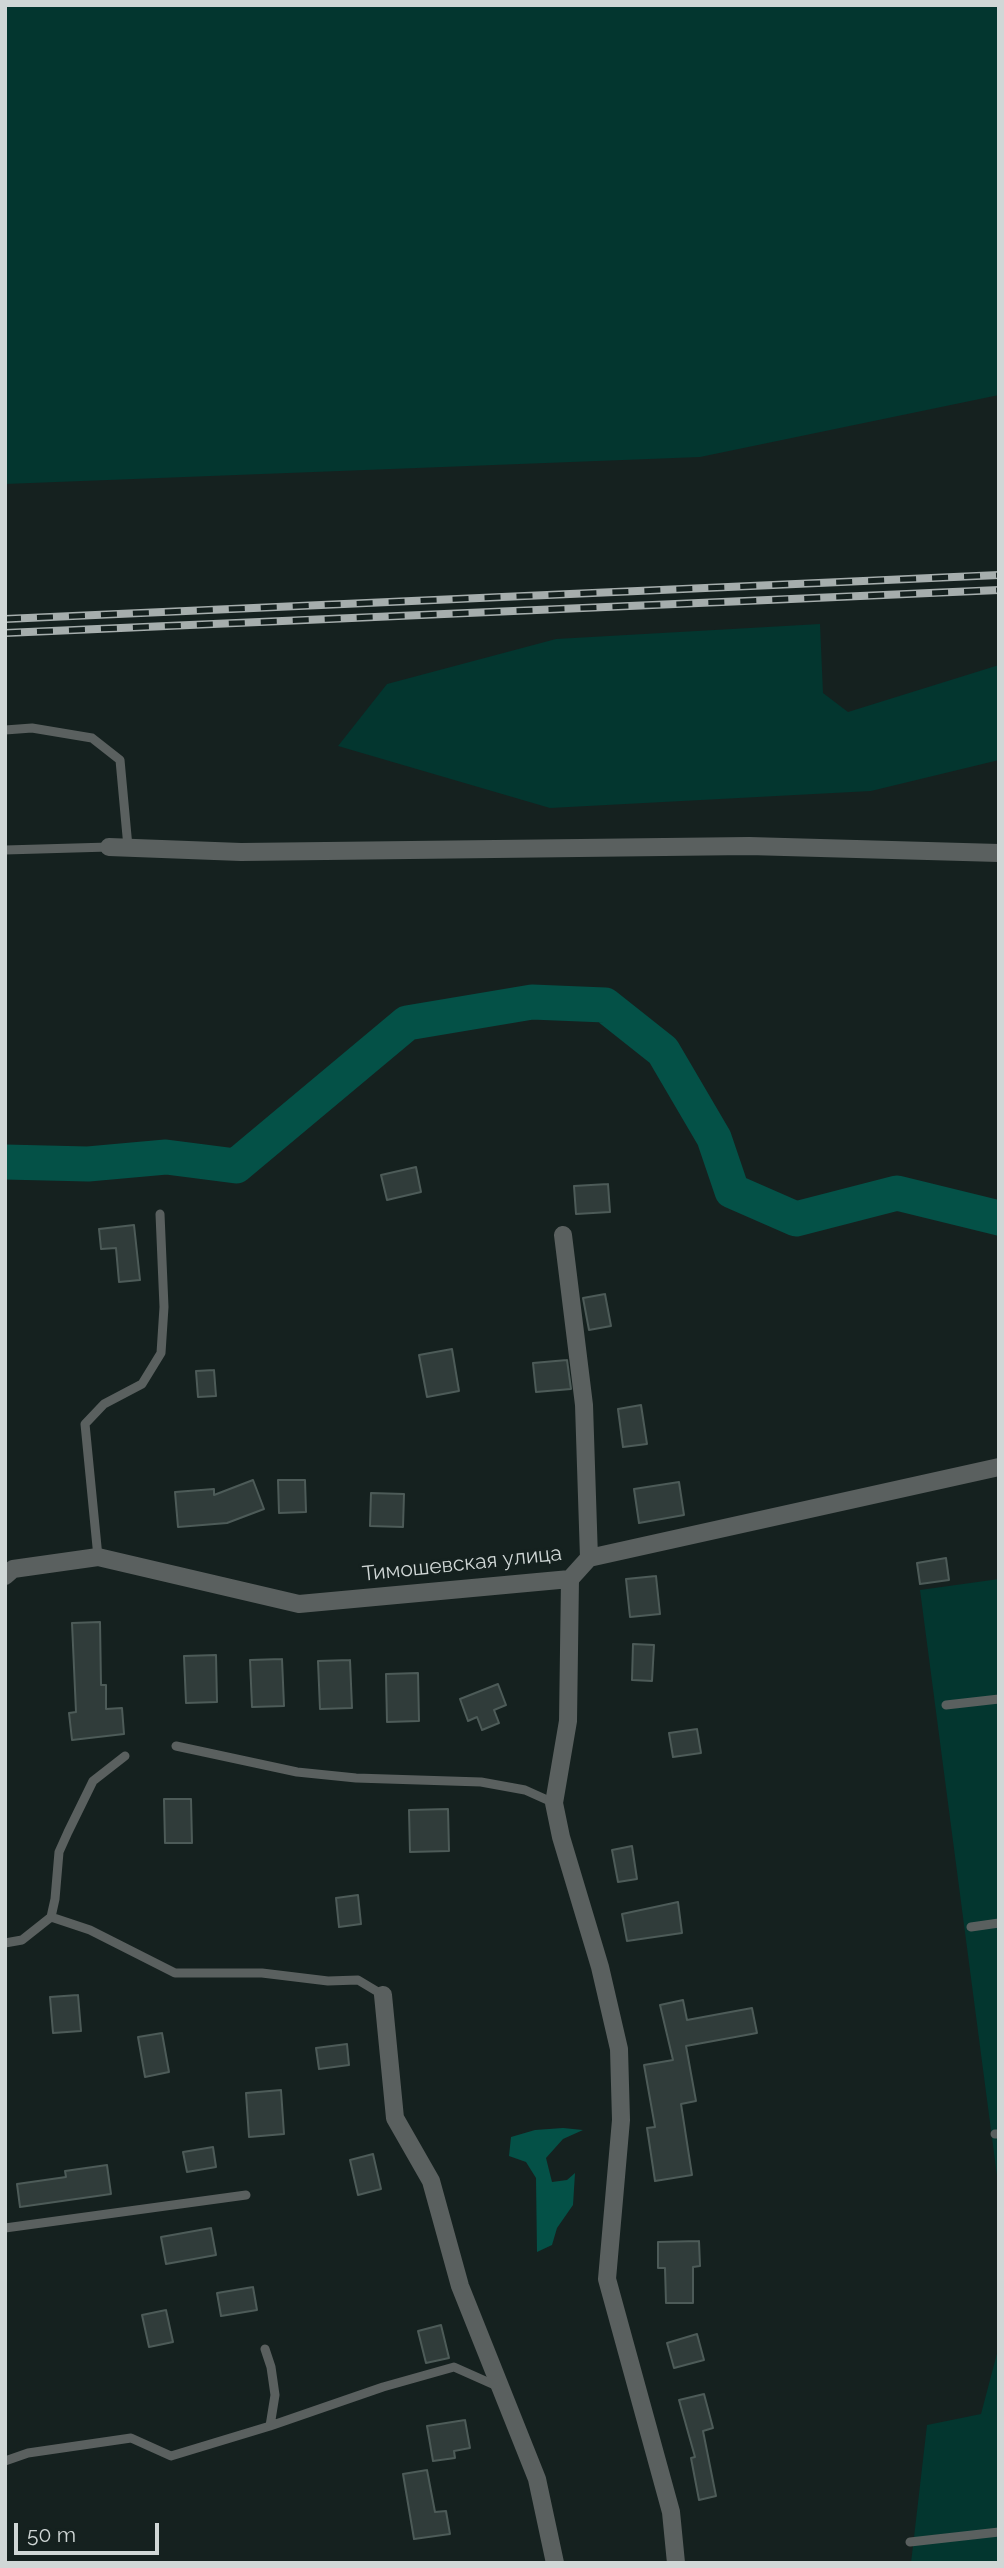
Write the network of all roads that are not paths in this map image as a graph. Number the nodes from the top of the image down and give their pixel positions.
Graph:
1 (5, 730) edge
2 (109, 847) joint
3 (128, 847) junction
4 (5, 850) edge
5 (999, 853) edge
6 (160, 1214) dead end
7 (563, 1235) dead end
8 (999, 1467) edge
9 (98, 1557) junction
10 (589, 1558) junction
11 (5, 1576) edge
12 (570, 1579) junction
13 (999, 1699) edge
14 (946, 1705) dead end
15 (176, 1746) dead end
16 (125, 1756) dead end
17 (554, 1802) junction
18 (51, 1917) junction
19 (999, 1923) edge
20 (971, 1927) dead end
21 (5, 1943) edge
22 (383, 1995) joint
23 (246, 2195) dead end
24 (5, 2228) edge
25 (264, 2349) dead end
26 (500, 2388) junction
27 (270, 2426) junction
28 (5, 2461) edge
29 (999, 2532) edge
30 (910, 2542) dead end
31 (555, 2563) edge
32 (676, 2563) edge

1 - 3 lane
2 - 3 street
2 - 4 lane
3 - 5 street
6 - 9 lane
7 - 10 street
8 - 10 street, Тимошевская улица
9 - 11 street, Тимошевская улица
9 - 12 street, Тимошевская улица
10 - 12 street, Тимошевская улица
12 - 17 street
13 - 14 lane
15 - 17 lane
16 - 18 lane
17 - 32 street
18 - 21 lane
18 - 22 lane
19 - 20 lane
22 - 26 street
23 - 24 lane
25 - 27 lane
26 - 27 lane
26 - 31 street
27 - 28 lane
29 - 30 lane

